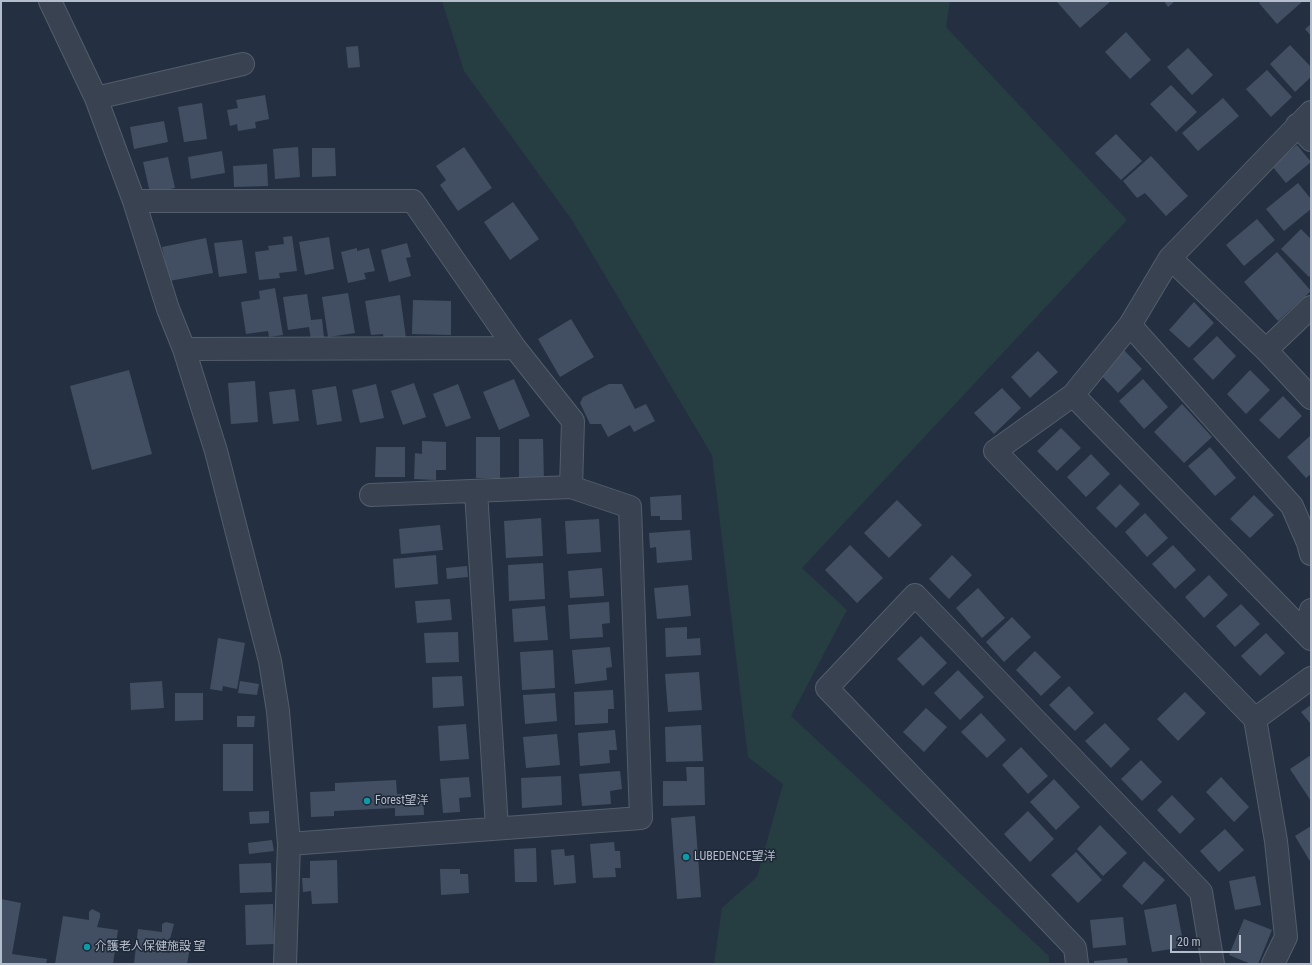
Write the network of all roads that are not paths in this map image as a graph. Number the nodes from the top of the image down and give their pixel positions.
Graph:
1 (50, 1) edge
2 (243, 64) dead end
3 (96, 98) junction
4 (1306, 126) edge
5 (134, 201) junction
6 (1170, 258) junction
7 (1311, 307) edge
8 (1130, 325) junction
9 (515, 348) junction
10 (184, 350) junction
11 (1266, 350) junction
12 (1073, 395) junction
13 (1311, 398) edge
14 (571, 487) junction
15 (476, 491) junction
16 (371, 495) dead end
17 (1311, 554) edge
18 (1311, 610) edge
19 (1308, 636) edge
20 (1311, 678) edge
21 (1255, 719) junction
22 (497, 828) junction
23 (289, 844) junction
24 (285, 964) edge
25 (1077, 964) edge
26 (1213, 964) edge
27 (1273, 964) edge

1 - 3 street
2 - 3 street
3 - 5 street
4 - 6 street
5 - 9 street
5 - 10 street
6 - 8 street
6 - 11 street
7 - 11 street
8 - 12 street
8 - 17 street
9 - 10 street
9 - 14 street
10 - 23 street
11 - 13 street
12 - 19 street
12 - 21 street
14 - 15 street
14 - 22 street
15 - 16 street
15 - 22 street
18 - 19 street
20 - 21 street
21 - 27 street
22 - 23 street
23 - 24 street
25 - 26 street

